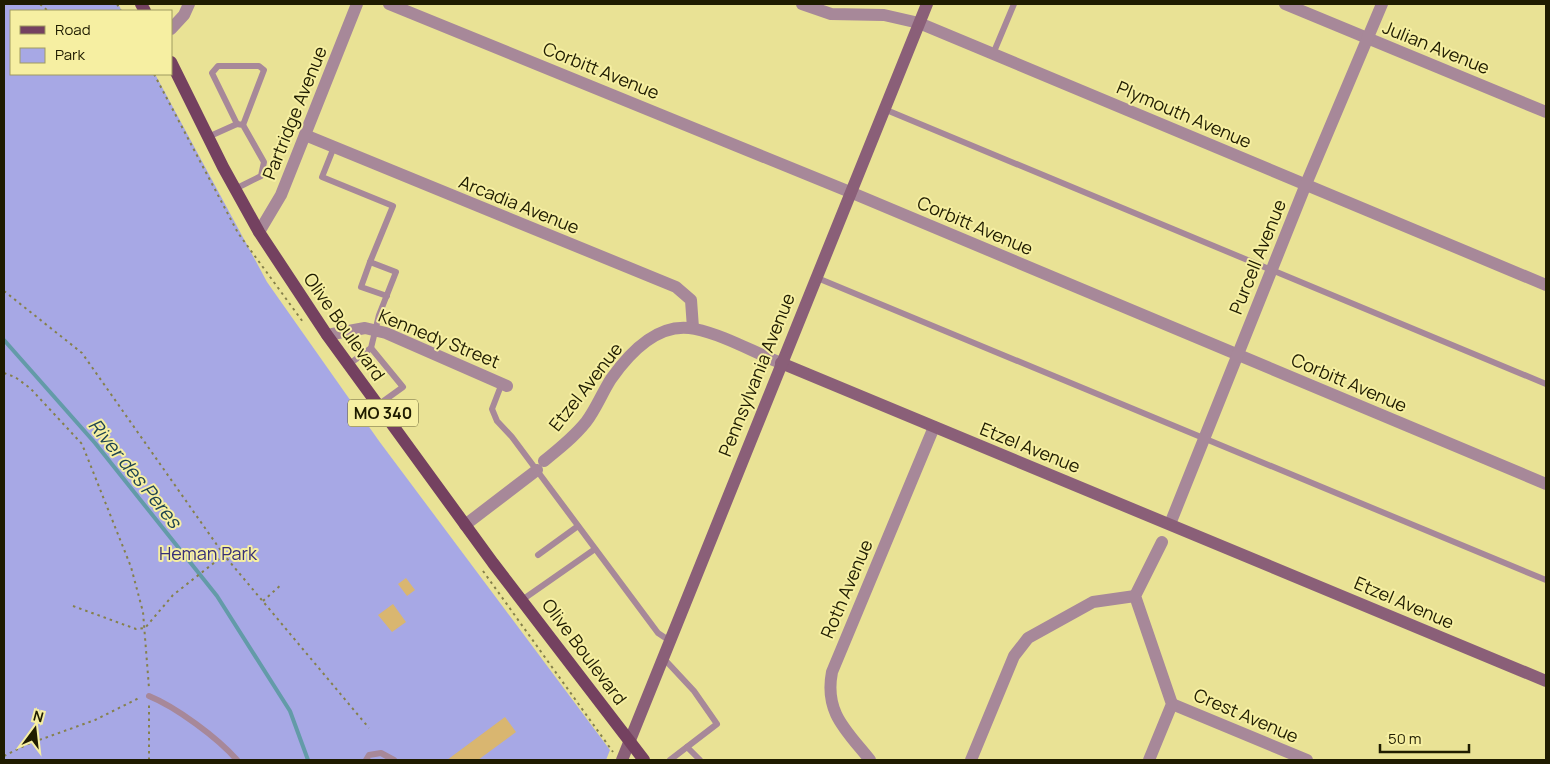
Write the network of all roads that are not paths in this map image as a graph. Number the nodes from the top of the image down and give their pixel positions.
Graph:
1 (189, 4) edge
2 (357, 4) edge
3 (389, 4) edge
4 (802, 4) edge
5 (927, 4) edge
6 (1014, 4) edge
7 (1285, 4) edge
8 (1382, 4) edge
9 (918, 24) junction
10 (172, 28) edge
11 (1366, 38) junction
12 (993, 54) junction
13 (172, 64) edge
14 (884, 109) junction
15 (1546, 112) edge
16 (240, 124) junction
17 (305, 135) junction
18 (208, 137) junction
19 (334, 147) junction
20 (1306, 184) junction
21 (236, 189) junction
22 (850, 192) junction
23 (259, 232) junction
24 (370, 262) junction
25 (1272, 270) junction
26 (816, 277) junction
27 (1546, 285) edge
28 (387, 296) junction
29 (693, 328) junction
30 (375, 330) junction
31 (327, 335) junction
32 (371, 348) junction
33 (1238, 354) junction
34 (781, 363) junction
35 (348, 365) junction
36 (1546, 384) edge
37 (504, 385) joint
38 (378, 405) junction
39 (934, 427) junction
40 (1205, 439) junction
41 (540, 466) junction
42 (1546, 484) edge
43 (1170, 524) junction
44 (465, 525) junction
45 (578, 526) junction
46 (1162, 542) dead end
47 (595, 550) junction
48 (538, 555) dead end
49 (1546, 580) edge
50 (1135, 596) junction
51 (522, 600) junction
52 (670, 641) junction
53 (662, 660) junction
54 (1546, 681) edge
55 (149, 696) road end
56 (1172, 704) junction
57 (630, 742) junction
58 (687, 747) junction
59 (237, 760) edge
60 (366, 760) edge
61 (394, 760) edge
62 (622, 760) edge
63 (644, 760) edge
64 (670, 760) edge
65 (700, 760) edge
66 (870, 760) edge
67 (971, 760) edge
68 (1149, 760) edge
69 (1307, 760) edge

1 - 10 street
2 - 17 street, Partridge Avenue
3 - 22 street, Corbitt Avenue
4 - 9 street, Plymouth Avenue
5 - 9 street, Pennsylvania Avenue
6 - 12 lane
7 - 11 street, Julian Avenue
8 - 11 street, Purcell Avenue
9 - 12 street, Plymouth Avenue
9 - 14 street, Pennsylvania Avenue
11 - 15 street, Julian Avenue
11 - 20 street, Purcell Avenue
12 - 20 street, Plymouth Avenue
13 - 18 main road, Olive Boulevard / MO 340
14 - 22 street, Pennsylvania Avenue
14 - 25 lane
16 - 16 lane
16 - 18 lane
16 - 21 lane
17 - 19 street, Arcadia Avenue
17 - 23 street, Partridge Avenue
18 - 21 main road, Olive Boulevard / MO 340
19 - 24 lane
19 - 29 street, Arcadia Avenue
20 - 25 street, Purcell Avenue
20 - 27 street, Plymouth Avenue
21 - 23 main road, Olive Boulevard / MO 340
22 - 26 street, Pennsylvania Avenue
22 - 33 street, Corbitt Avenue
23 - 31 main road, Olive Boulevard / MO 340
24 - 28 lane
24 - 28 lane
25 - 33 street, Purcell Avenue
25 - 36 lane
26 - 34 street, Pennsylvania Avenue
26 - 40 lane
28 - 30 lane
29 - 34 street, Etzel Avenue
29 - 41 street, Etzel Avenue
30 - 31 street, Kennedy Street
30 - 32 lane
30 - 37 street, Kennedy Street
31 - 35 main road, Olive Boulevard / MO 340
32 - 35 lane
32 - 38 lane
33 - 40 street, Purcell Avenue
33 - 42 street, Corbitt Avenue
34 - 39 street, Etzel Avenue
34 - 52 street, Pennsylvania Avenue
35 - 38 main road, Olive Boulevard / MO 340
37 - 41 lane
38 - 44 main road, Olive Boulevard / MO 340
39 - 43 street, Etzel Avenue
39 - 66 street, Roth Avenue
40 - 43 street, Purcell Avenue
40 - 49 lane
41 - 44 street, Etzel Avenue
41 - 45 lane
43 - 54 street, Etzel Avenue
44 - 51 main road, Olive Boulevard / MO 340
45 - 47 lane
45 - 48 lane
46 - 50 street
47 - 51 lane
47 - 52 lane
50 - 56 street
50 - 67 street
51 - 57 main road, Olive Boulevard / MO 340
52 - 53 street, Pennsylvania Avenue
53 - 57 street, Pennsylvania Avenue
53 - 58 lane
55 - 59 lane
56 - 68 street
56 - 69 street, Crest Avenue
57 - 62 street, Pennsylvania Avenue
57 - 63 main road, Olive Boulevard / MO 340
58 - 64 lane
58 - 65 lane
60 - 61 lane

